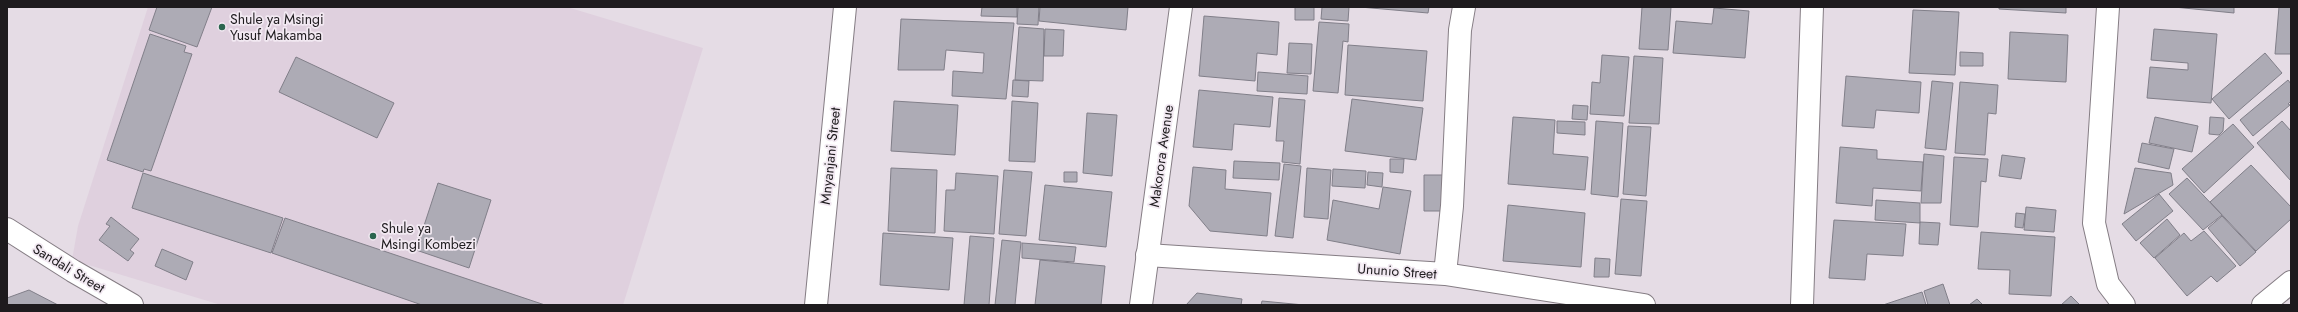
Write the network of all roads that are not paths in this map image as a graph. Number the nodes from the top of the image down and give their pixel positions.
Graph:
1 (845, 7) edge
2 (1181, 7) edge
3 (1464, 7) edge
4 (1812, 7) edge
5 (2108, 7) edge
6 (8, 234) edge
7 (1147, 255) junction
8 (1445, 274) junction
9 (2291, 282) edge
10 (132, 305) edge
11 (816, 305) edge
12 (1141, 305) edge
13 (1644, 305) edge
14 (1802, 305) edge
15 (2124, 305) edge
16 (2262, 305) edge

1 - 11 street, Mnyanjani Street
2 - 7 street, Makorora Avenue
3 - 8 street
4 - 14 street
5 - 15 street
6 - 10 street, Sandali Street
7 - 8 street, Ununio Street
7 - 12 street, Makorora Avenue
8 - 13 street, Ununio Street
9 - 16 street

